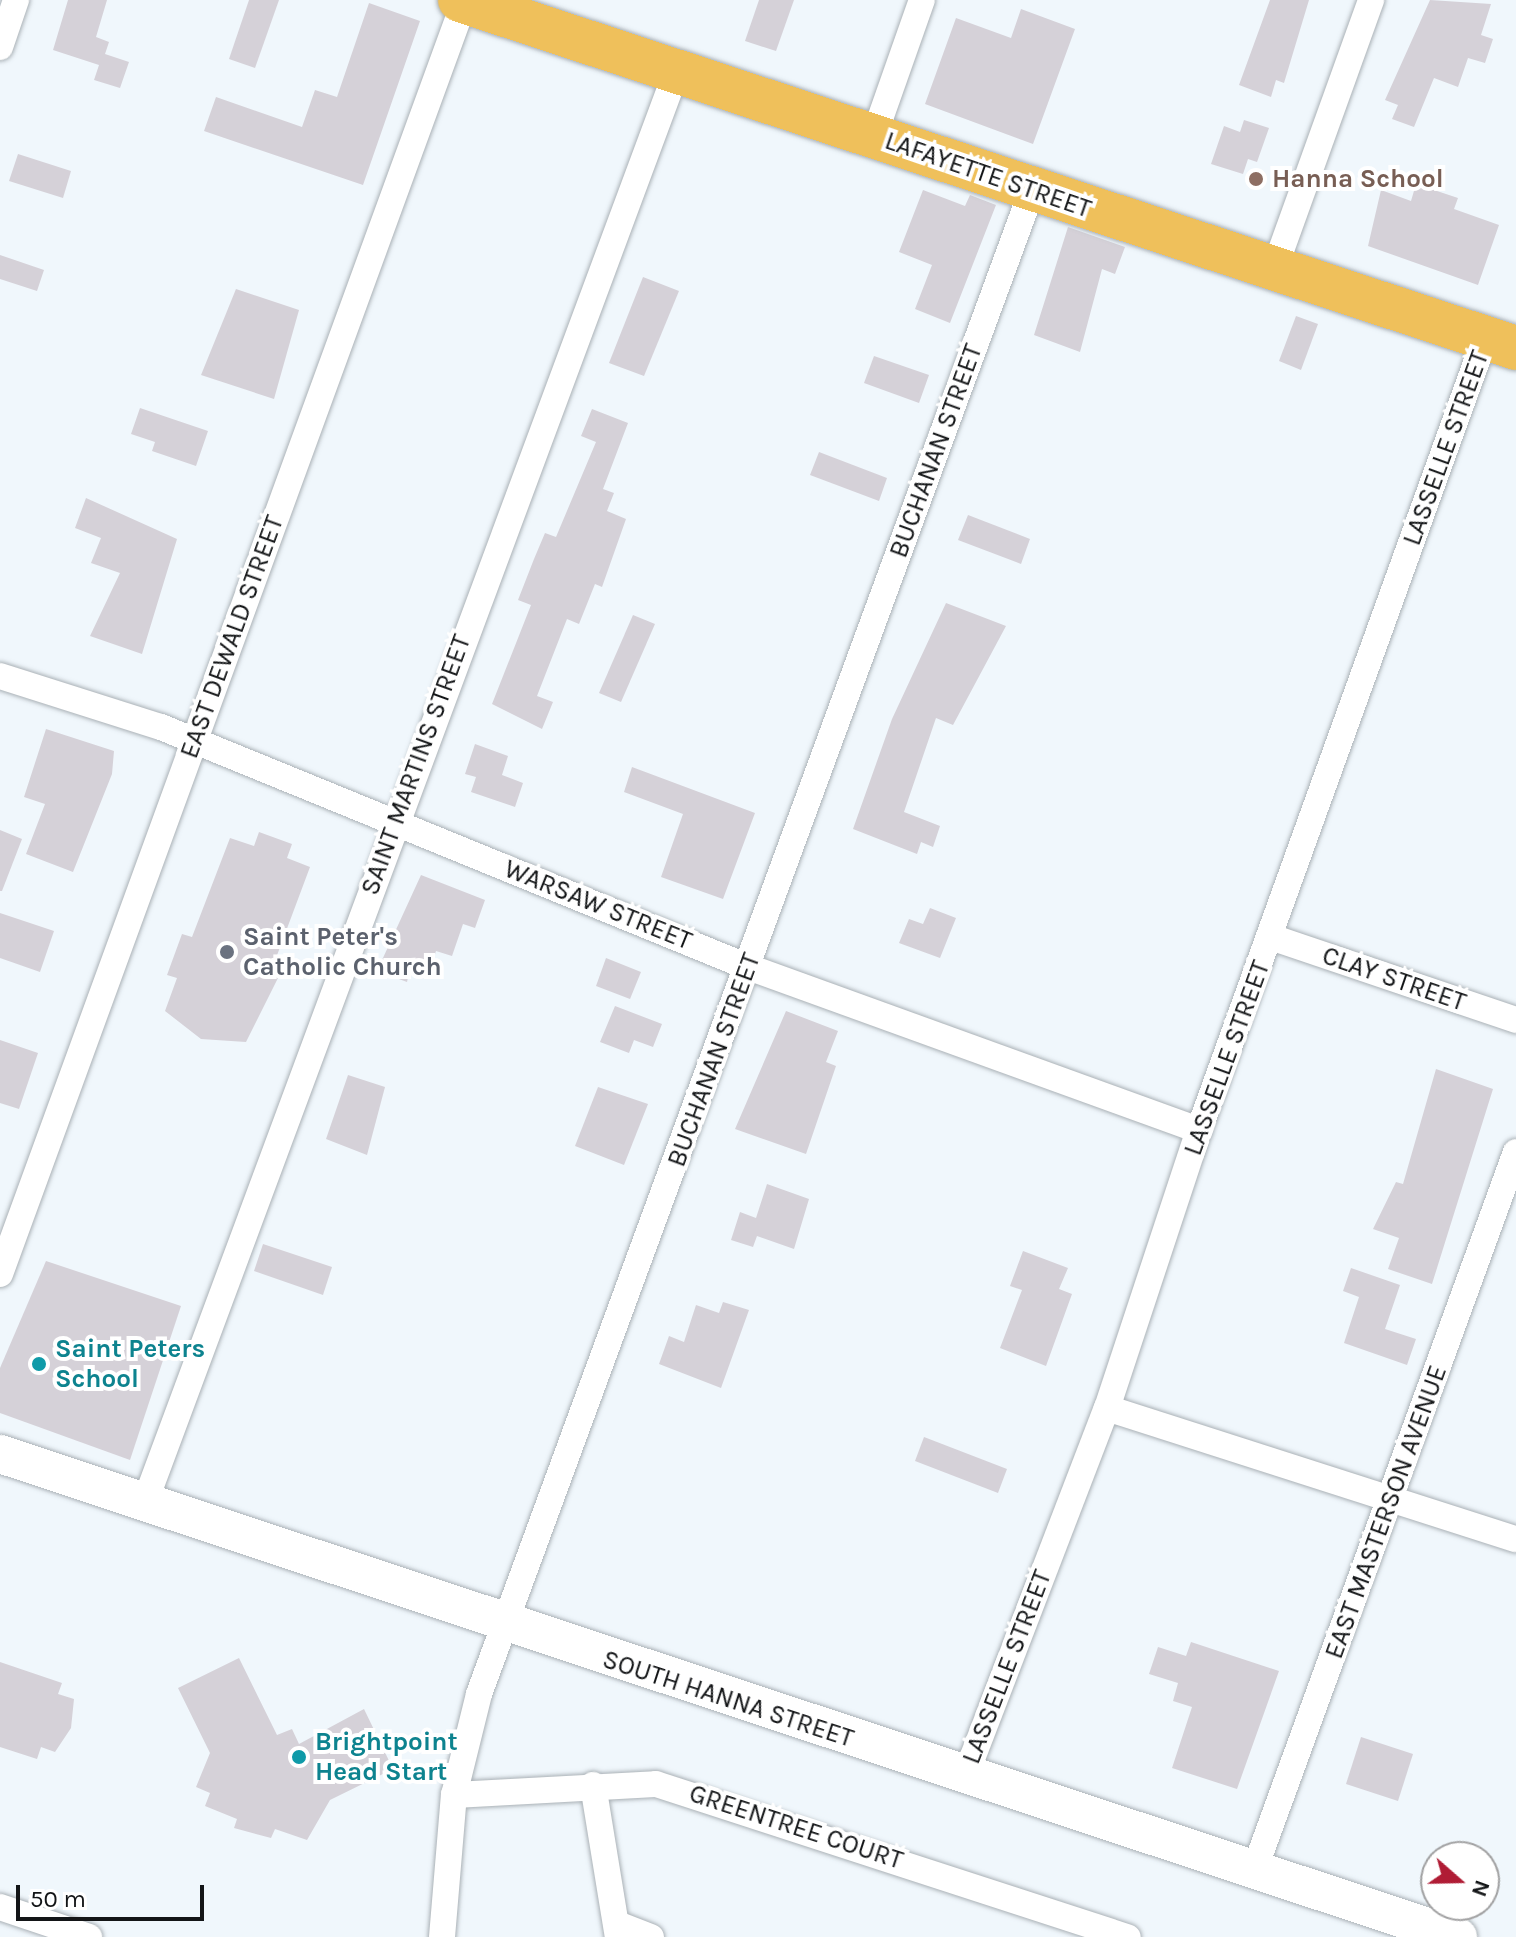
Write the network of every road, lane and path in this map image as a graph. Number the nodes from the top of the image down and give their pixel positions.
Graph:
1 (16, 0) edge
2 (922, 0) edge
3 (1371, 0) edge
4 (463, 1) edge
5 (0, 47) edge
6 (675, 75) junction
7 (874, 136) junction
8 (1031, 193) junction
9 (1275, 267) junction
10 (1501, 343) edge
11 (0, 676) edge
12 (194, 741) junction
13 (394, 820) junction
14 (1271, 937) junction
15 (748, 967) junction
16 (1516, 1020) edge
17 (1199, 1130) junction
18 (1516, 1152) edge
19 (0, 1274) edge
20 (1107, 1408) junction
21 (0, 1454) edge
22 (1392, 1499) junction
23 (145, 1502) junction
24 (1516, 1539) edge
25 (505, 1626) junction
26 (965, 1777) junction
27 (593, 1785) junction
28 (454, 1795) junction
29 (1254, 1871) junction
30 (0, 1907) edge
31 (1088, 1931) edge
32 (620, 1932) edge
33 (89, 1937) edge
34 (442, 1937) edge
35 (651, 1937) edge
36 (1128, 1937) edge
37 (1458, 1937) edge

1 - 5 street
2 - 7 street
3 - 9 street
4 - 6 highway, LAFAYETTE STREET
4 - 12 street, EAST DEWALD STREET
6 - 7 highway, LAFAYETTE STREET
6 - 13 street, SAINT MARTINS STREET
7 - 8 highway, LAFAYETTE STREET
8 - 9 highway, LAFAYETTE STREET
8 - 15 street, BUCHANAN STREET
9 - 10 highway, LAFAYETTE STREET
10 - 14 street, LASSELLE STREET
11 - 12 street, WARSAW STREET
12 - 13 street, WARSAW STREET
12 - 19 street, EAST DEWALD STREET
13 - 15 street, WARSAW STREET
13 - 23 street, SAINT MARTINS STREET
14 - 16 street, CLAY STREET
14 - 17 street, LASSELLE STREET
15 - 17 street, WARSAW STREET
15 - 25 street, BUCHANAN STREET
17 - 20 street, LASSELLE STREET
18 - 22 street, EAST MASTERSON AVENUE
20 - 22 street
20 - 26 street, LASSELLE STREET
21 - 23 street, SOUTH HANNA STREET
22 - 24 street
22 - 29 street, EAST MASTERSON AVENUE
23 - 25 street, SOUTH HANNA STREET
25 - 26 street, SOUTH HANNA STREET
25 - 28 street, BUCHANAN STREET
26 - 29 street, SOUTH HANNA STREET
27 - 28 street, GREENTREE COURT
27 - 31 street, GREENTREE COURT
27 - 32 street
28 - 34 street, BUCHANAN STREET
29 - 37 street, SOUTH HANNA STREET
30 - 33 street
31 - 36 street, GREENTREE COURT
32 - 35 street

